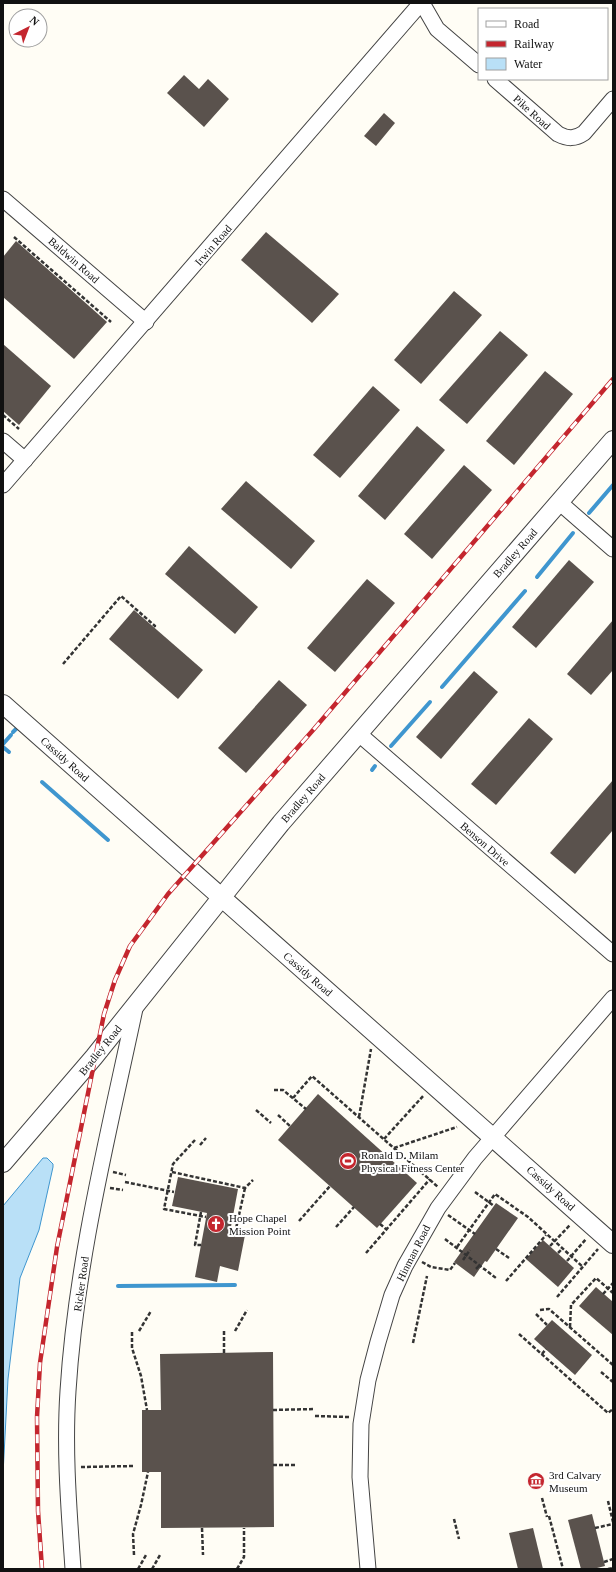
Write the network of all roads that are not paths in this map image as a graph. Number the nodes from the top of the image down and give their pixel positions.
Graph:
1 (422, 3) edge
2 (478, 64) edge
3 (496, 80) edge
4 (613, 99) edge
5 (3, 199) edge
6 (146, 322) junction
7 (613, 440) edge
8 (3, 441) edge
9 (25, 460) junction
10 (3, 485) edge
11 (559, 502) junction
12 (613, 549) edge
13 (3, 704) edge
14 (359, 734) junction
15 (222, 897) junction
16 (613, 954) edge
17 (613, 998) edge
18 (136, 1004) junction
19 (493, 1137) junction
20 (3, 1163) edge
21 (605, 1237) edge
22 (73, 1569) edge
23 (368, 1569) edge

1 - 2 street
1 - 6 street, Irwin Road
3 - 4 street, Pike Road
5 - 6 street, Baldwin Road
6 - 9 street, Irwin Road
7 - 11 street, Bradley Road
8 - 9 street
9 - 10 street, Irwin Road
11 - 12 street
11 - 14 street, Bradley Road
13 - 15 street, Cassidy Road
14 - 15 street, Bradley Road
14 - 16 street, Benson Drive
15 - 18 street, Bradley Road
15 - 19 street, Cassidy Road
17 - 19 street, Hinman Road
18 - 20 street, Bradley Road
18 - 22 street, Ricker Road
19 - 21 street, Cassidy Road
19 - 23 street, Hinman Road

